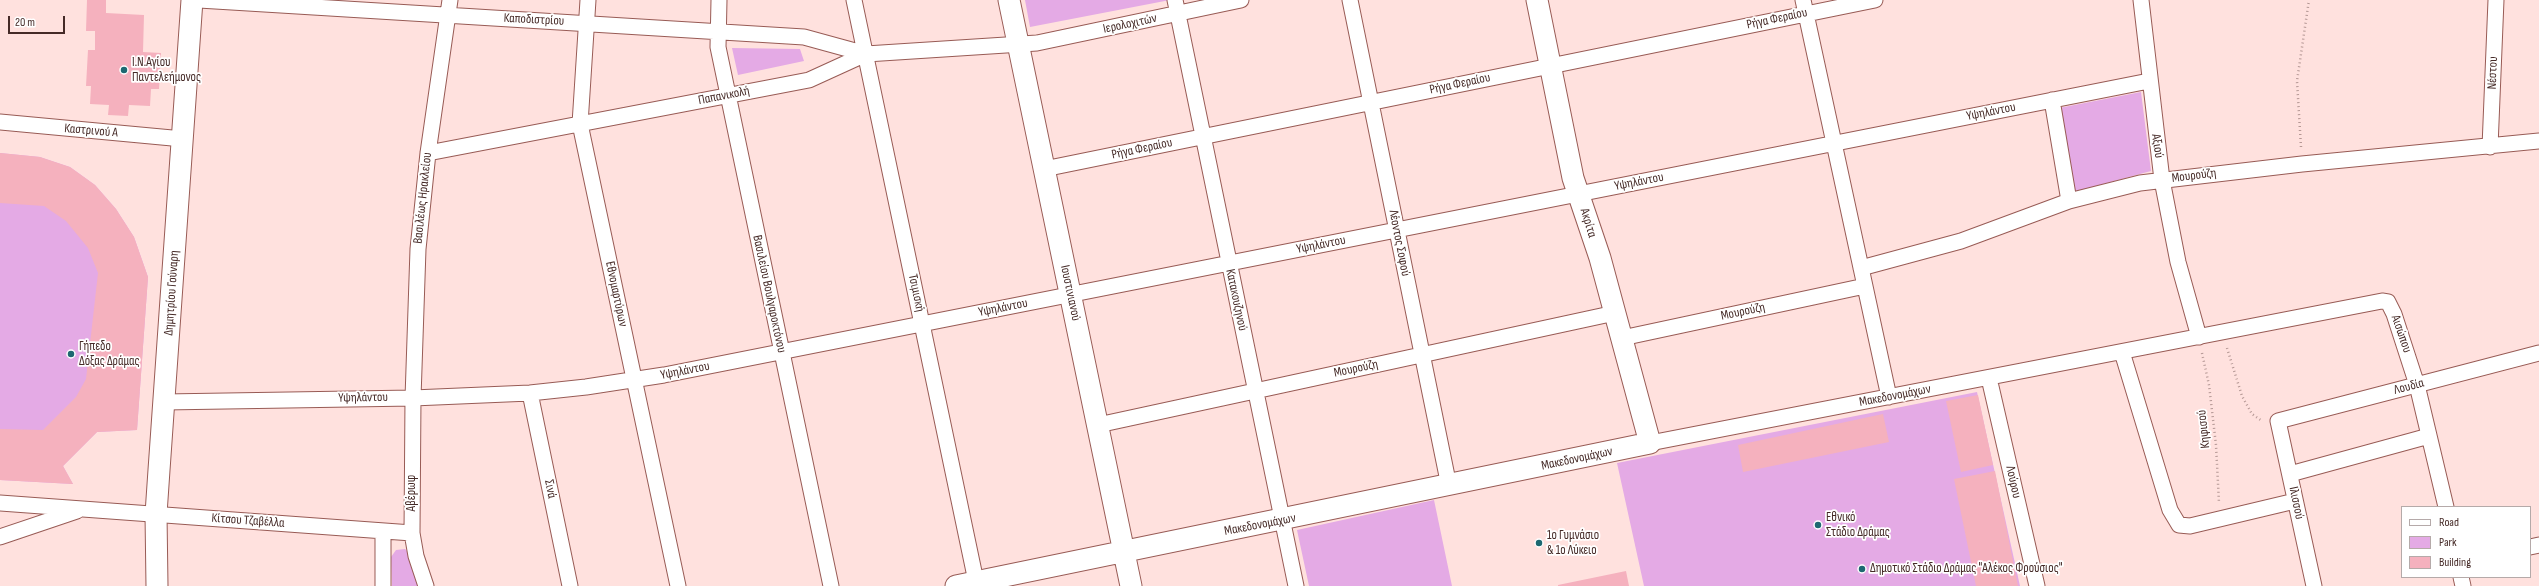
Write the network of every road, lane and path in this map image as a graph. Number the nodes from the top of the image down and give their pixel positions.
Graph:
1 (192, 0) edge
2 (199, 0) edge
3 (450, 0) edge
4 (588, 0) edge
5 (719, 0) edge
6 (854, 0) edge
7 (1009, 0) edge
8 (1241, 0) edge
9 (1350, 0) edge
10 (1538, 0) edge
11 (1876, 0) edge
12 (2141, 0) edge
13 (2309, 0) edge
14 (2496, 0) edge
15 (326, 4) edge
16 (1176, 7) edge
17 (1805, 7) edge
18 (448, 15) junction
19 (586, 23) junction
20 (717, 31) junction
21 (1018, 46) junction
22 (866, 54) junction
23 (1551, 66) junction
24 (2149, 81) junction
25 (728, 95) junction
26 (2052, 100) junction
27 (1370, 103) junction
28 (0, 122) edge
29 (580, 124) junction
30 (1202, 137) junction
31 (182, 139) junction
32 (2539, 141) edge
33 (1834, 143) junction
34 (2490, 147) junction
35 (428, 153) junction
36 (2302, 164) junction
37 (1044, 169) junction
38 (2162, 180) junction
39 (1580, 194) junction
40 (2070, 201) junction
41 (1397, 230) junction
42 (1229, 263) junction
43 (1861, 268) junction
44 (1865, 286) junction
45 (1071, 295) junction
46 (1615, 313) junction
47 (922, 324) junction
48 (2222, 332) junction
49 (2199, 337) junction
50 (1622, 338) junction
51 (782, 352) junction
52 (2122, 352) junction
53 (2539, 353) edge
54 (1421, 355) junction
55 (1988, 378) junction
56 (634, 380) junction
57 (2418, 384) junction
58 (1255, 391) junction
59 (530, 392) junction
60 (1889, 397) junction
61 (413, 398) junction
62 (164, 402) junction
63 (2278, 421) junction
64 (1098, 425) junction
65 (2429, 436) junction
66 (1650, 444) junction
67 (2290, 474) junction
68 (1449, 486) junction
69 (2295, 501) junction
70 (0, 503) edge
71 (2446, 506) edge
72 (84, 509) junction
73 (156, 514) junction
74 (2220, 519) junction
75 (1282, 520) junction
76 (383, 531) junction
77 (412, 533) junction
78 (0, 537) edge
79 (1124, 552) junction
80 (977, 584) edge
81 (157, 586) edge
82 (383, 586) edge
83 (426, 586) edge
84 (570, 586) edge
85 (678, 586) edge
86 (831, 586) edge
87 (956, 586) edge
88 (1131, 586) edge
89 (1296, 586) edge
90 (2037, 586) edge
91 (2314, 586) edge

1 - 31 street, Δημητρίου Γούναρη
2 - 15 street, Καποδιστρίου
3 - 18 street, Βασιλέως Ηρακλείου
4 - 19 street, Εθνομαρτύρων
5 - 20 street, Βασιλείου Βουλγαροκτόνου
6 - 22 street, Τσιμισκή
7 - 21 street, Ιουστινιανού
8 - 16 street, Ιερολοχιτών
9 - 27 street, Λέοντος Σοφού
10 - 23 street, Ακρίτα
11 - 17 street, Ρήγα Φεραίου
12 - 24 street, Αξιού
13 - 36 path
14 - 34 street, Νέστου
15 - 18 street, Καποδιστρίου
16 - 21 street, Ιερολοχιτών
16 - 30 street, Κατακουζηνού
17 - 23 street, Ρήγα Φεραίου
17 - 33 street
18 - 19 street, Καποδιστρίου
18 - 35 street, Βασιλέως Ηρακλείου
19 - 20 street, Καποδιστρίου
19 - 29 street, Εθνομαρτύρων
20 - 22 street, Καποδιστρίου
20 - 25 street, Βασιλείου Βουλγαροκτόνου
21 - 22 street, Παπανικολή
21 - 37 street, Ιουστινιανού
22 - 25 street, Παπανικολή
22 - 47 street, Τσιμισκή
23 - 27 street, Ρήγα Φεραίου
23 - 39 street, Ακρίτα
24 - 26 street, Υψηλάντου
24 - 38 street, Αξιού
25 - 29 street, Παπανικολή
25 - 51 street, Βασιλείου Βουλγαροκτόνου
26 - 33 street, Υψηλάντου
26 - 40 street
27 - 30 street, Ρήγα Φεραίου
27 - 41 street, Λέοντος Σοφού
28 - 31 street, Καστρινού Α
29 - 35 street, Παπανικολή
29 - 56 street, Εθνομαρτύρων
30 - 37 street, Ρήγα Φεραίου
30 - 42 street, Κατακουζηνού
31 - 62 street, Δημητρίου Γούναρη
32 - 34 street, Μουρούζη
33 - 39 street, Υψηλάντου
33 - 43 street
34 - 36 street, Μουρούζη
35 - 61 street, Βασιλέως Ηρακλείου
36 - 38 street, Μουρούζη
37 - 45 street, Ιουστινιανού
38 - 40 street, Μουρούζη
38 - 49 street, Αξιού
39 - 41 street, Υψηλάντου
39 - 46 street, Ακρίτα
40 - 43 street, Μουρούζη
41 - 42 street, Υψηλάντου
41 - 54 street, Λέοντος Σοφού
42 - 45 street, Υψηλάντου
42 - 58 street, Κατακουζηνού
43 - 44 street
44 - 50 street, Μουρούζη
44 - 60 street
45 - 47 street, Υψηλάντου
45 - 64 street, Ιουστινιανού
46 - 50 street, Ακρίτα
46 - 54 street, Μουρούζη
47 - 51 street, Υψηλάντου
47 - 80 street, Τσιμισκή
48 - 49 street, Αισώπου
48 - 57 street, Αισώπου
48 - 63 path
49 - 52 street, Μακεδονομάχων
49 - 74 path, Κηφισού
50 - 66 street, Ακρίτα
51 - 56 street, Υψηλάντου
51 - 86 street, Βασιλείου Βουλγαροκτόνου
52 - 55 street, Μακεδονομάχων
52 - 74 street
53 - 57 street, Λουδία
54 - 58 street, Μουρούζη
54 - 68 street, Λέοντος Σοφού
55 - 60 street, Μακεδονομάχων
55 - 90 street, Λούρου
56 - 59 street, Υψηλάντου
56 - 85 street, Εθνομαρτύρων
57 - 63 street, Λουδία
57 - 65 street, Αισώπου
58 - 64 street, Μουρούζη
58 - 75 street, Κατακουζηνού
59 - 61 street, Υψηλάντου
59 - 84 street, Σινά
60 - 66 street, Μακεδονομάχων
61 - 62 street, Υψηλάντου
61 - 77 street, Αβέρωφ
62 - 73 street, Δημητρίου Γούναρη
63 - 67 street, Ιλισσού
64 - 79 street, Ιουστινιανού
65 - 67 street
65 - 71 street, Αισώπου
66 - 68 street, Μακεδονομάχων
67 - 69 street, Ιλισσού
68 - 75 street, Μακεδονομάχων
69 - 74 street
69 - 91 street, Ιλισσού
70 - 72 street, Κίτσου Τζαβέλλα
72 - 73 street, Κίτσου Τζαβέλλα
72 - 78 street
73 - 76 street, Κίτσου Τζαβέλλα
73 - 81 street, Δημητρίου Γούναρη
75 - 79 street, Μακεδονομάχων
75 - 89 street, Κατακουζηνού
76 - 77 street, Κίτσου Τζαβέλλα
76 - 82 street
77 - 83 street, Αβέρωφ
79 - 80 street, Μακεδονομάχων
79 - 88 street, Ιουστινιανού
80 - 87 street, Μακεδονομάχων

